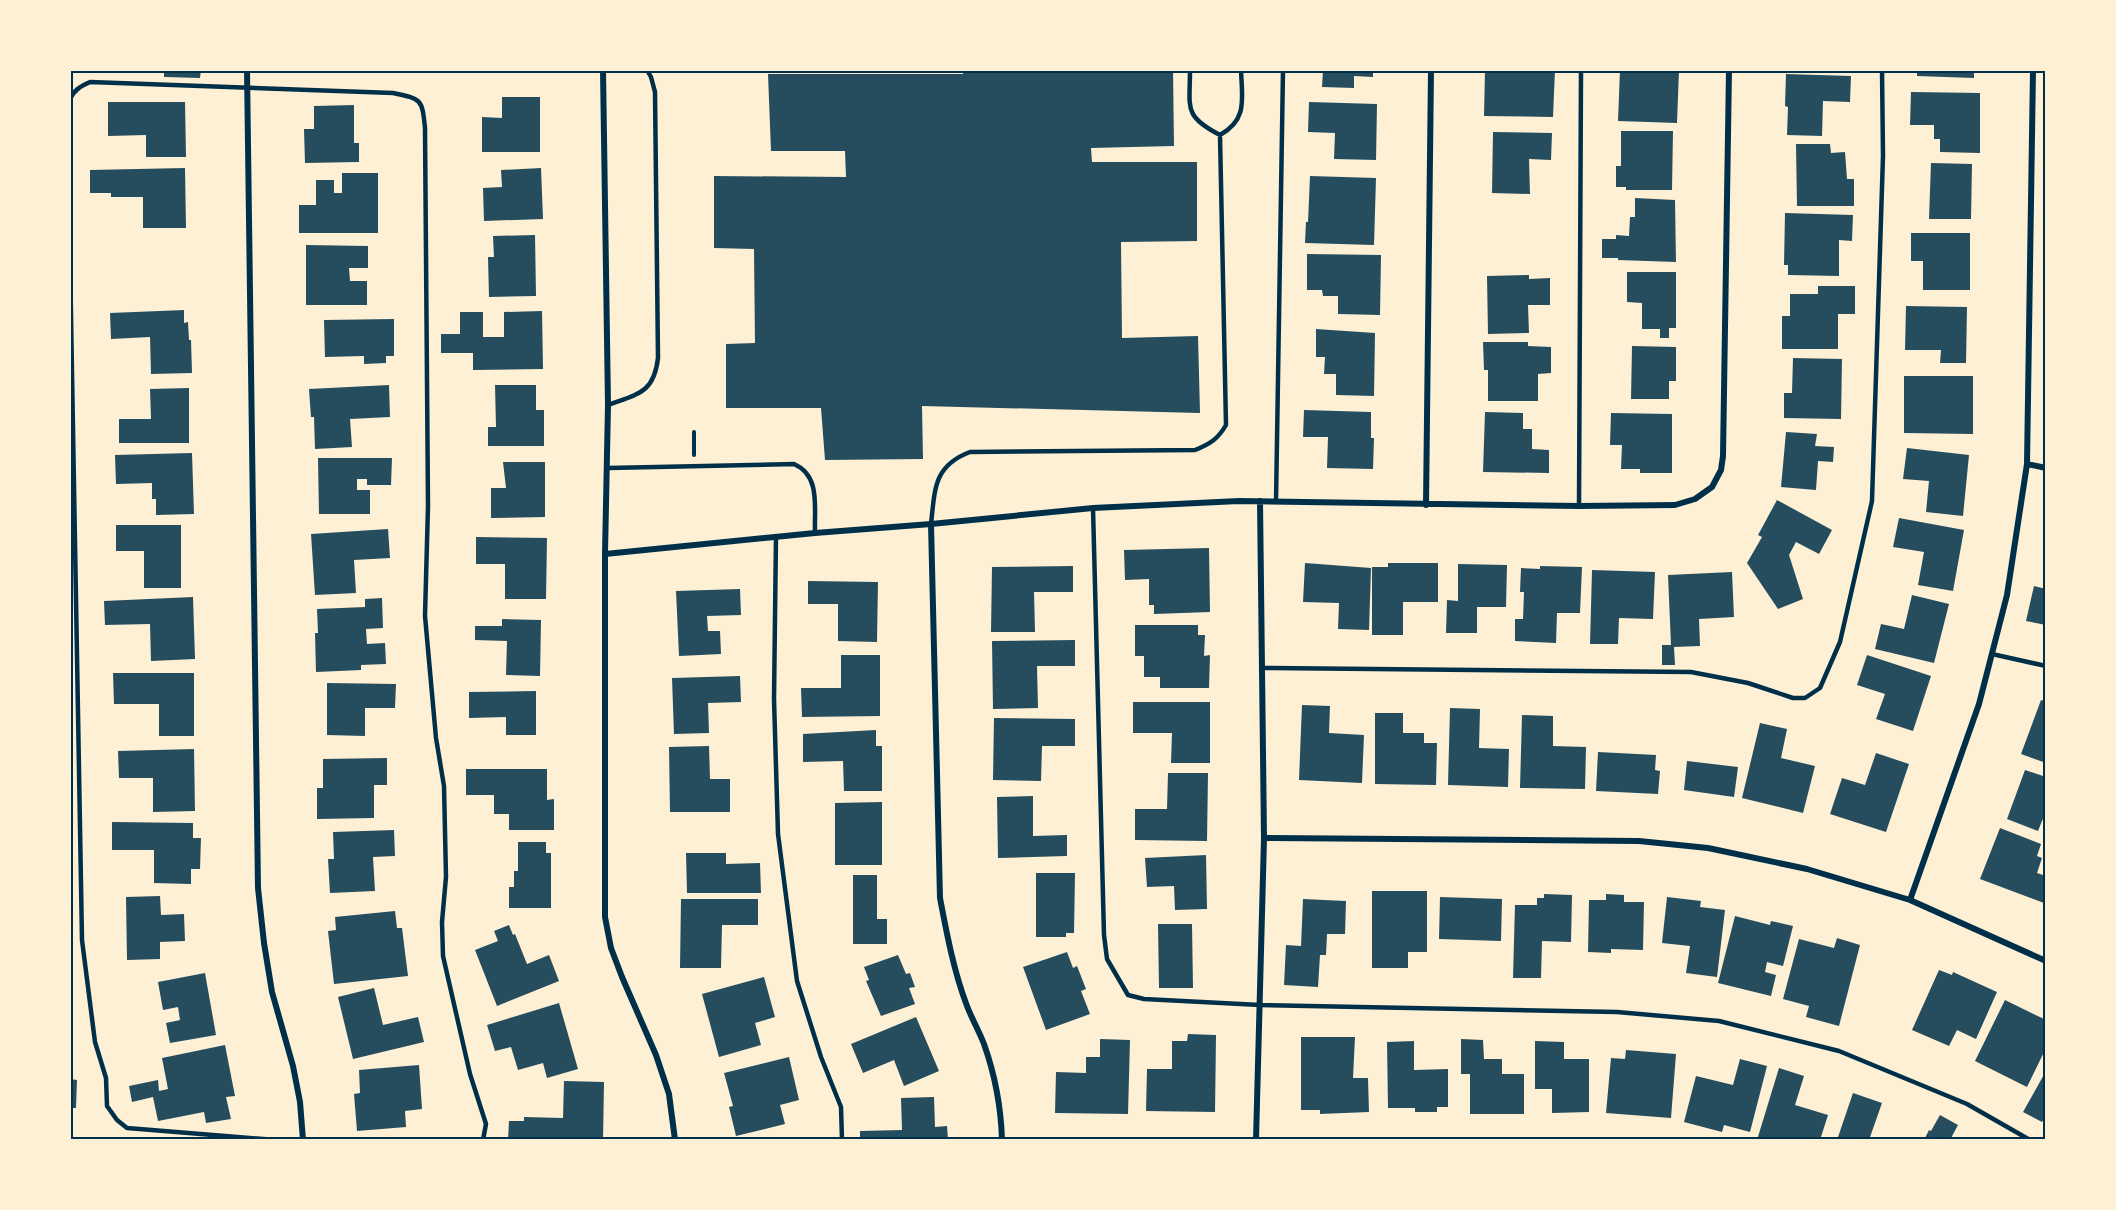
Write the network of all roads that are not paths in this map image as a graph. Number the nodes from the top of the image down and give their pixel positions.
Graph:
1 (247, 70) edge
2 (603, 70) edge
3 (647, 70) edge
4 (1190, 70) edge
5 (1241, 70) edge
6 (1283, 70) edge
7 (1431, 70) edge
8 (1581, 70) edge
9 (1730, 70) edge
10 (1882, 70) edge
11 (2033, 70) edge
12 (247, 88) junction
13 (70, 99) edge
14 (1220, 135) junction
15 (70, 258) edge
16 (608, 405) junction
17 (2027, 464) junction
18 (608, 468) junction
19 (2046, 468) edge
20 (1260, 501) junction
21 (1276, 501) junction
22 (1426, 504) junction
23 (1579, 506) junction
24 (1093, 508) junction
25 (930, 524) junction
26 (815, 533) junction
27 (776, 536) junction
28 (605, 554) junction
29 (1992, 654) junction
30 (2046, 666) edge
31 (1261, 668) junction
32 (1264, 838) junction
33 (1910, 900) junction
34 (2046, 962) edge
35 (1260, 1005) junction
36 (276, 1140) edge
37 (303, 1140) edge
38 (483, 1140) edge
39 (675, 1140) edge
40 (842, 1140) edge
41 (1002, 1140) edge
42 (1256, 1140) edge
43 (2030, 1140) edge

1 - 12 street
2 - 16 street
3 - 16 lane
4 - 14 lane
5 - 14 lane
6 - 21 lane
7 - 22 street
8 - 23 lane
9 - 23 street
10 - 31 lane
11 - 17 street
12 - 13 lane
12 - 37 street
12 - 38 lane
14 - 25 lane
15 - 36 lane
16 - 18 street
17 - 19 street
17 - 29 street
18 - 26 lane
18 - 28 street
20 - 21 street
20 - 24 street
20 - 31 street
21 - 22 street
22 - 23 street
24 - 25 street
24 - 35 lane
25 - 26 street
25 - 41 street
26 - 27 street
27 - 28 street
27 - 40 lane
28 - 39 street
29 - 30 lane
29 - 33 street
31 - 32 street
32 - 33 street
32 - 35 street
33 - 34 street
35 - 42 street
35 - 43 lane

